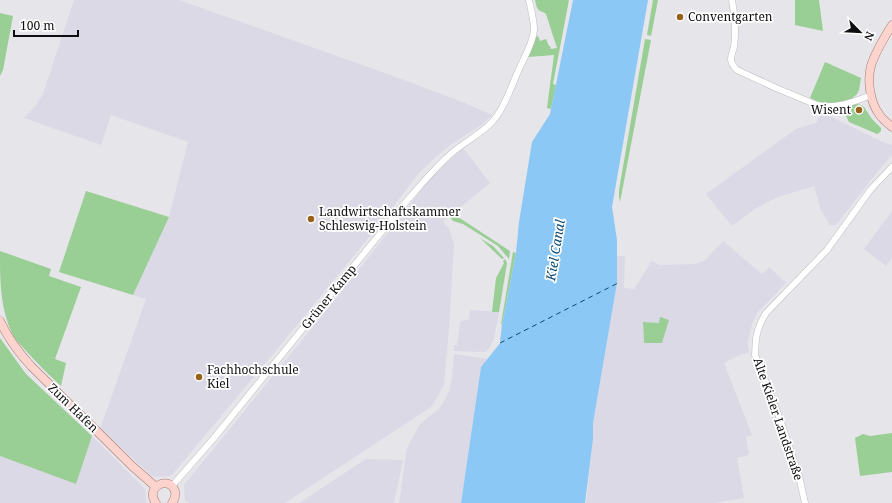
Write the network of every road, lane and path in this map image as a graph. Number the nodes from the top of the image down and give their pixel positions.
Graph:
1 (529, 0) edge
2 (732, 0) edge
3 (892, 25) edge
4 (871, 96) junction
5 (892, 127) edge
6 (892, 167) edge
7 (0, 321) edge
8 (172, 486) junction
9 (156, 487) junction
10 (156, 503) edge
11 (172, 503) edge
12 (805, 503) edge

1 - 8 street, Grüner Kamp
2 - 4 street
3 - 4 main road
4 - 5 main road
6 - 12 street, Alte Kieler Landstraße
7 - 9 main road, Zum Hafen
8 - 9 main road
8 - 11 main road
9 - 10 main road

